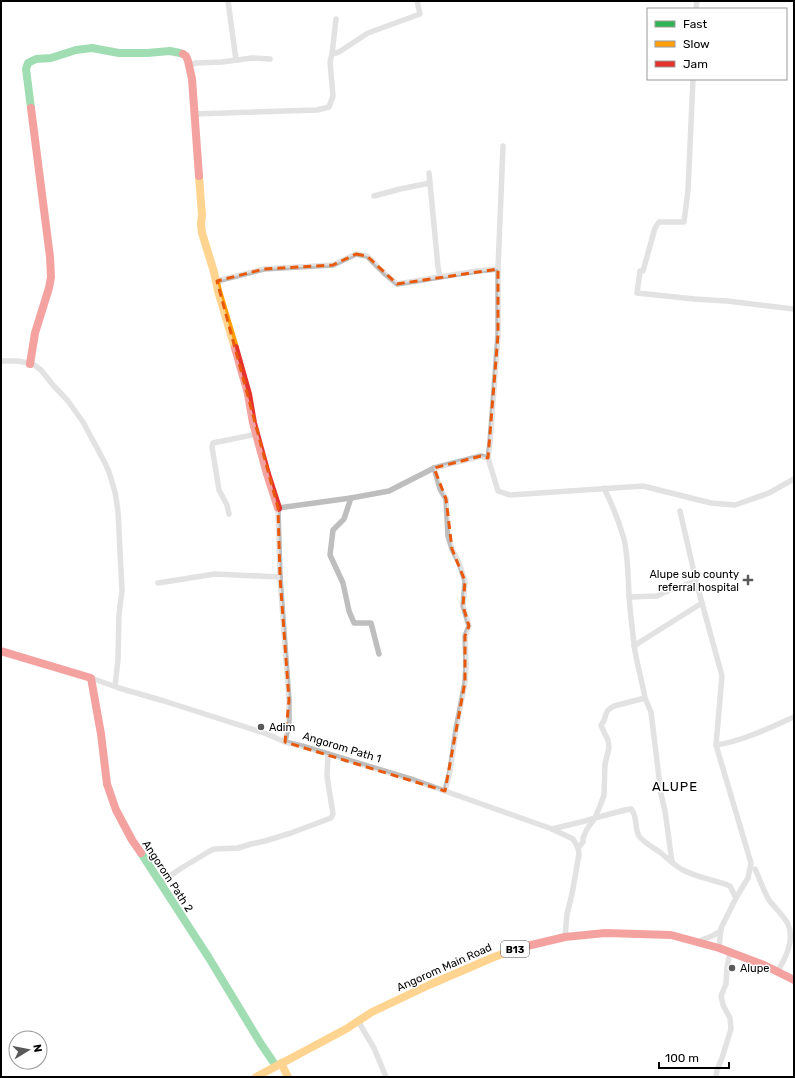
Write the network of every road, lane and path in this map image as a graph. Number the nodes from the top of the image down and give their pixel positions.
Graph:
1 (228, 1) edge
2 (417, 1) edge
3 (336, 19) dead end
4 (332, 54) junction
5 (270, 59) dead end
6 (236, 60) junction
7 (190, 65) junction
8 (693, 80) edge
9 (194, 114) junction
10 (503, 146) dead end
11 (429, 173) dead end
12 (430, 183) junction
13 (374, 196) dead end
14 (498, 269) junction
15 (440, 277) junction
16 (217, 281) junction
17 (794, 309) edge
18 (1, 361) edge
19 (30, 364) junction
20 (256, 434) junction
21 (488, 458) junction
22 (434, 468) junction
23 (793, 478) edge
24 (604, 488) junction
25 (351, 498) junction
26 (278, 508) junction
27 (680, 511) dead end
28 (229, 514) dead end
29 (280, 577) junction
30 (696, 581) junction
31 (158, 583) dead end
32 (629, 596) junction
33 (702, 603) junction
34 (634, 646) junction
35 (3, 651) edge
36 (379, 654) dead end
37 (91, 678) junction
38 (115, 686) junction
39 (644, 698) junction
40 (794, 717) edge
41 (285, 742) junction
42 (716, 745) junction
43 (328, 754) junction
44 (445, 791) junction
45 (595, 818) junction
46 (552, 829) junction
47 (578, 848) junction
48 (672, 862) junction
49 (755, 869) dead end
50 (160, 883) junction
51 (736, 898) junction
52 (720, 931) junction
53 (565, 937) junction
54 (698, 942) junction
55 (719, 948) junction
56 (730, 952) junction
57 (777, 972) junction
58 (794, 980) edge
59 (358, 1021) junction
60 (279, 1064) junction
61 (256, 1077) edge
62 (288, 1077) edge
63 (386, 1077) edge
64 (716, 1077) edge

1 - 6 street
2 - 4 street
3 - 4 street
4 - 9 street
5 - 6 street
6 - 7 street
7 - 9 main road
7 - 19 main road
8 - 17 street
9 - 16 main road
10 - 14 street
11 - 12 street
12 - 13 street
12 - 15 street
14 - 15 street
14 - 21 street
15 - 16 street
16 - 20 main road
18 - 19 street
19 - 38 street
20 - 26 main road
20 - 28 street
21 - 22 street
21 - 24 street
22 - 25 street
22 - 44 street
23 - 24 street
24 - 32 street
25 - 26 street
25 - 36 street
26 - 29 street
27 - 30 street
29 - 31 street
29 - 41 street
30 - 32 street
30 - 33 street
32 - 34 street
33 - 34 street
33 - 42 street
34 - 39 street
35 - 37 main road, Angorom Path 1
37 - 38 street, Angorom Path 1
37 - 50 main road, Angorom Path 2
38 - 41 street, Angorom Path 1
39 - 45 street
39 - 48 street
40 - 42 street
41 - 43 street, Angorom Path 1
42 - 51 street
43 - 44 street, Angorom Path 1
43 - 50 street
44 - 46 street, Angorom Path 1
45 - 46 street
45 - 47 street
45 - 48 street
46 - 47 street, Angorom Path 1
47 - 53 street
48 - 51 street
49 - 57 street
50 - 60 main road, Angorom Path 2
51 - 52 street
52 - 54 street
52 - 55 street
53 - 54 main road, Angorom Main Road / B13
53 - 59 main road, Angorom Main Road / B13
54 - 55 main road, Angorom Main Road / B13
55 - 56 main road, Angorom Main Road / B13
56 - 57 main road, Angorom Main Road / B13
56 - 64 street
57 - 58 main road, Angorom Main Road / B13
59 - 60 main road, Angorom Main Road / B13
59 - 63 street
60 - 61 main road, Angorom Main Road / B13
60 - 62 main road, Angorom Path 2

